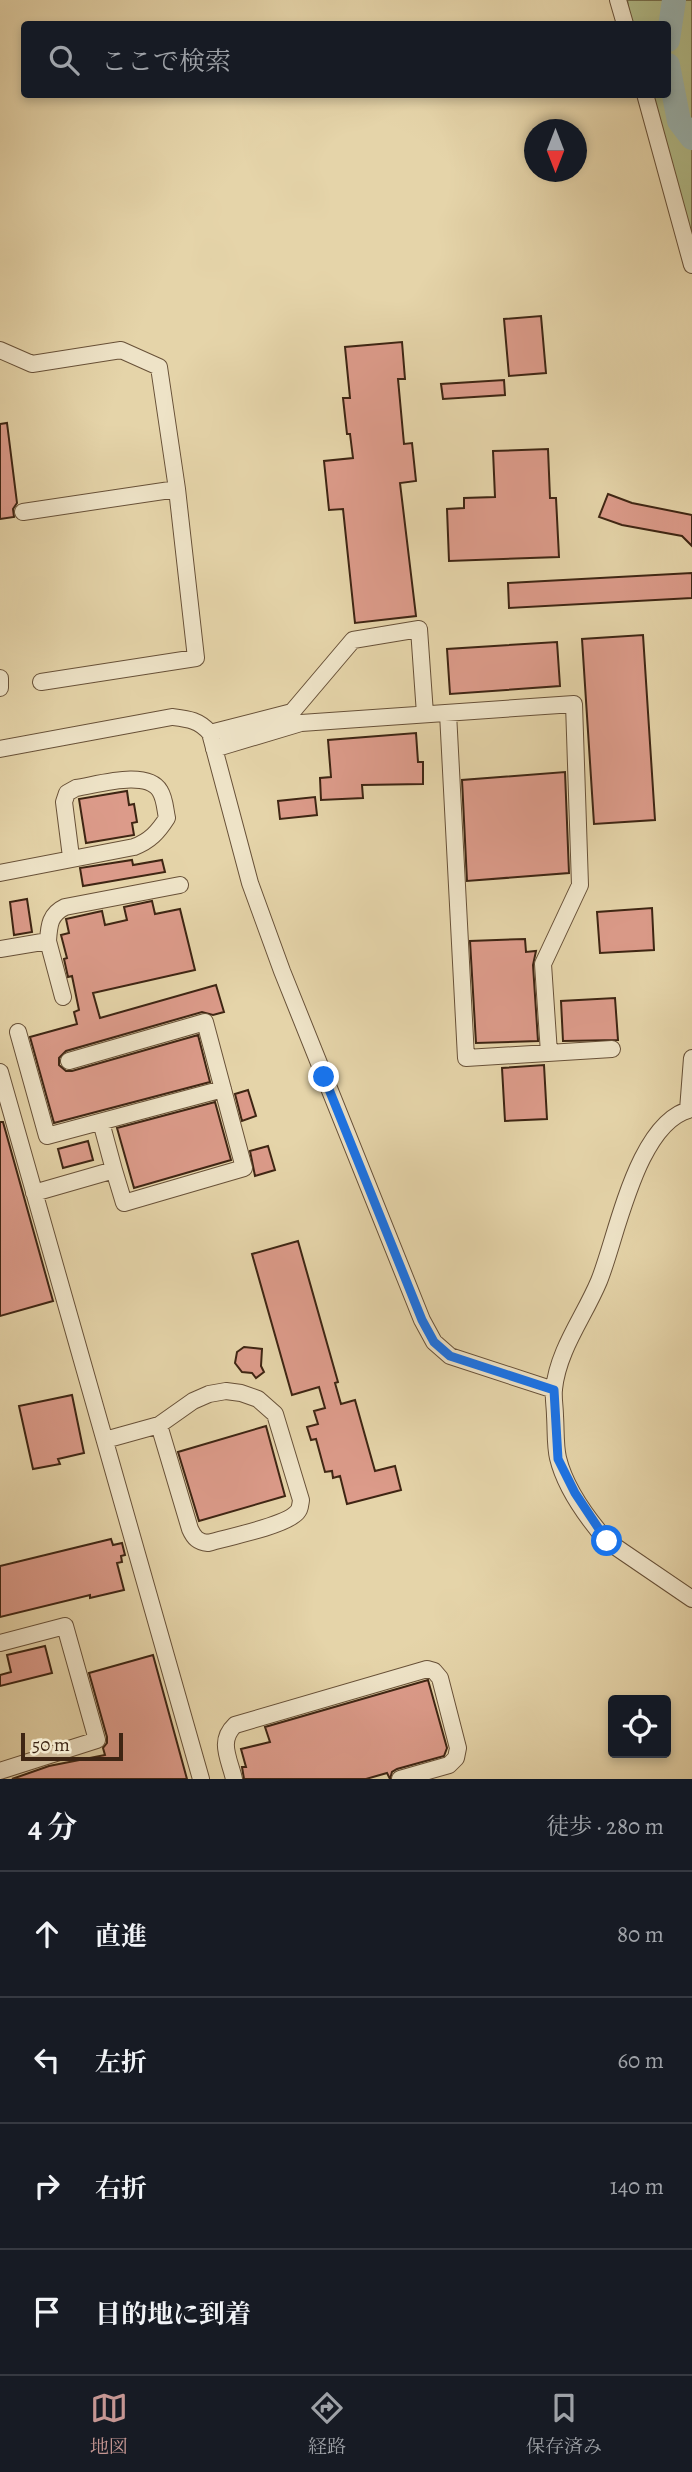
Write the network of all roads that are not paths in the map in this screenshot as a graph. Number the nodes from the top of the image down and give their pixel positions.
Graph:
1 (618, 0) edge
2 (624, 21) edge
3 (646, 98) edge
4 (692, 265) edge
5 (0, 349) edge
6 (177, 489) junction
7 (23, 512) dead end
8 (0, 678) edge
9 (41, 682) dead end
10 (0, 688) edge
11 (448, 713) junction
12 (425, 714) junction
13 (212, 741) junction
14 (0, 749) edge
15 (71, 858) junction
16 (0, 873) edge
17 (180, 885) dead end
18 (48, 941) junction
19 (0, 949) edge
20 (62, 997) dead end
21 (18, 1032) dead end
22 (612, 1049) dead end
23 (549, 1052) junction
24 (692, 1058) edge
25 (69, 1062) dead end
26 (0, 1072) edge
27 (223, 1089) junction
28 (690, 1110) edge
29 (101, 1122) junction
30 (114, 1170) junction
31 (34, 1193) junction
32 (554, 1390) junction
33 (159, 1425) junction
34 (104, 1440) junction
35 (692, 1599) edge
36 (0, 1643) edge
37 (0, 1770) edge
38 (201, 1779) edge
39 (234, 1779) edge
40 (400, 1779) edge

1 - 2 street
3 - 4 street
5 - 6 street
6 - 7 street
6 - 9 street
8 - 10 street
11 - 12 street
11 - 23 street
11 - 23 street
12 - 13 street
12 - 13 street
13 - 14 street
13 - 32 street
15 - 15 street
15 - 16 street
17 - 18 street
18 - 19 street
18 - 20 street
21 - 29 street
22 - 23 street
24 - 28 street
25 - 27 street
26 - 31 street
27 - 29 street
27 - 30 street
28 - 32 street
29 - 30 street
30 - 31 street
31 - 34 street
32 - 35 street
33 - 33 street
33 - 34 street
34 - 38 street
36 - 37 street
39 - 40 street

